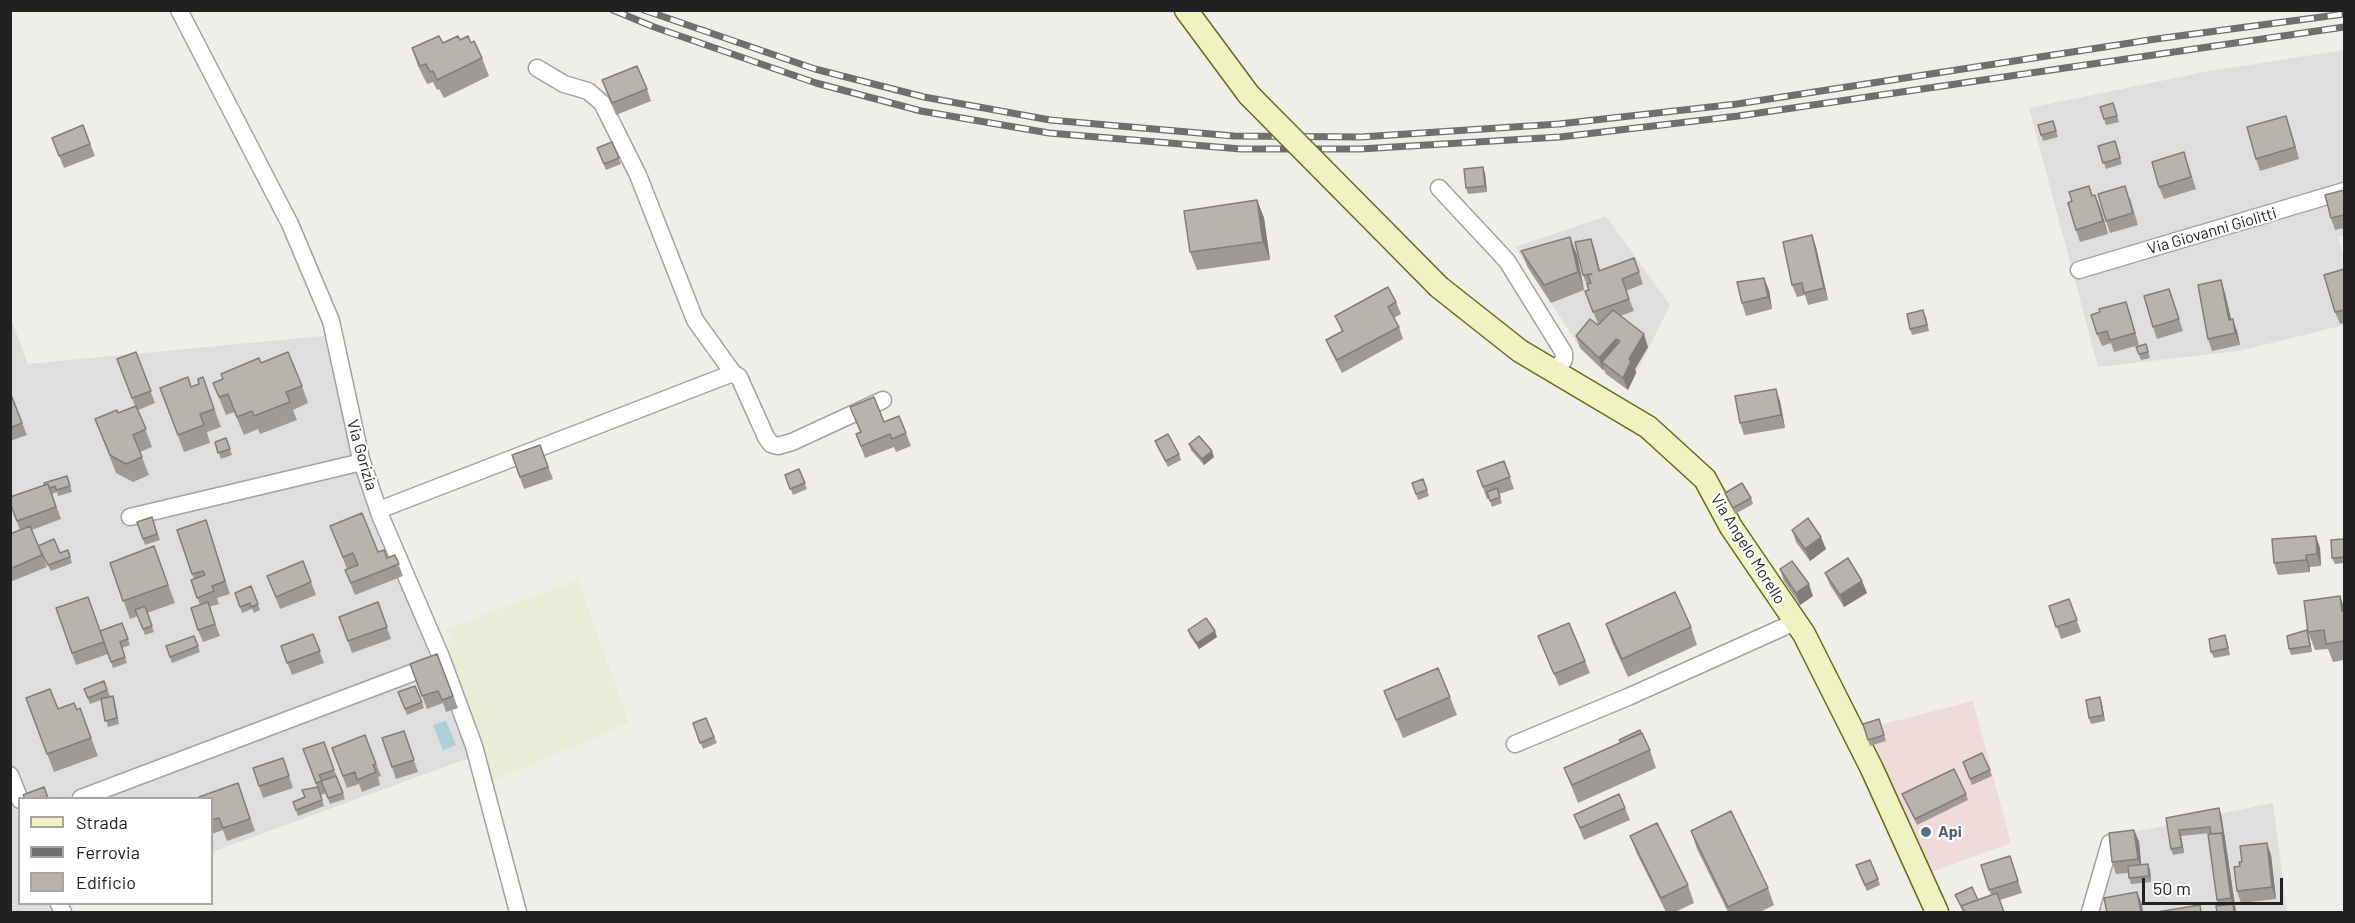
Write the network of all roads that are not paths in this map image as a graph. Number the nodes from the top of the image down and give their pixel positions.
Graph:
1 (179, 10) edge
2 (1186, 10) edge
3 (537, 68) dead end
4 (1439, 188) dead end
5 (2344, 191) edge
6 (2079, 270) dead end
7 (1553, 371) junction
8 (733, 373) junction
9 (883, 400) dead end
10 (362, 462) junction
11 (379, 510) junction
12 (130, 517) dead end
13 (1795, 622) junction
14 (443, 662) junction
15 (1515, 744) dead end
16 (10, 775) edge
17 (19, 797) edge
18 (84, 797) edge
19 (2110, 843) edge
20 (518, 912) edge
21 (1937, 912) edge
22 (2090, 912) edge

1 - 10 street, Via Gorizia
2 - 7 street, Via Angelo Morello, bridge
3 - 8 street
4 - 7 street
5 - 6 street, Via Giovanni Giolitti
7 - 13 street, Via Angelo Morello
8 - 9 street
8 - 11 street
10 - 11 street, Via Gorizia
10 - 12 street
11 - 14 street, Via Gorizia
13 - 15 street
13 - 21 street, Via Angelo Morello
14 - 18 street
14 - 20 street, Via Gorizia
16 - 17 street
19 - 22 street

